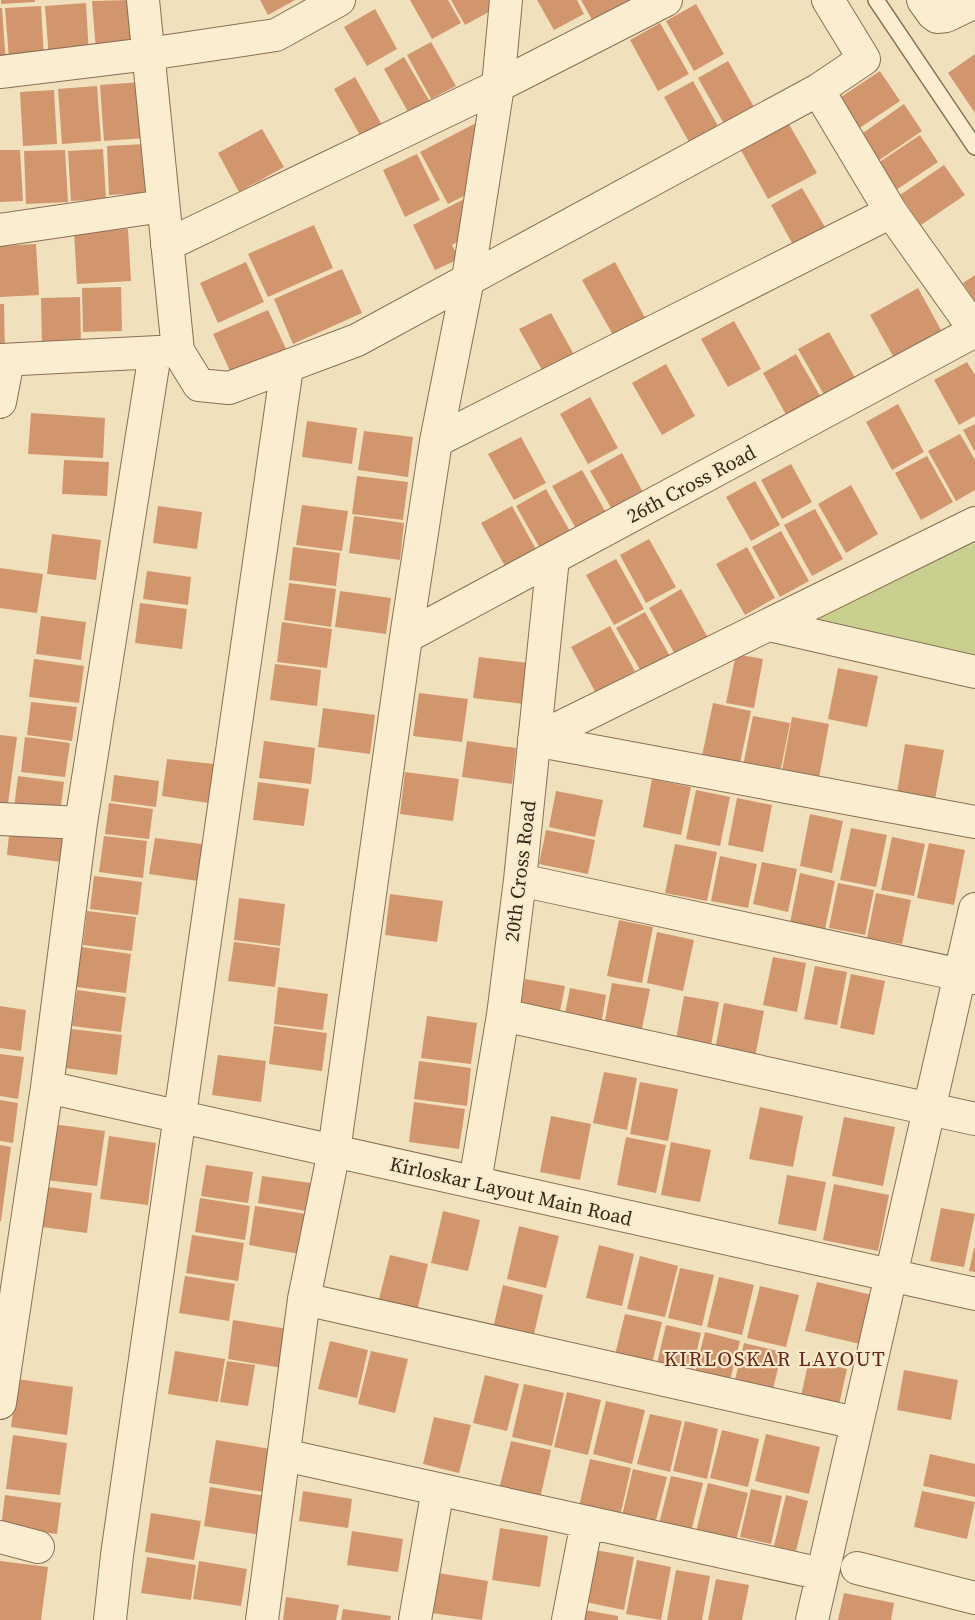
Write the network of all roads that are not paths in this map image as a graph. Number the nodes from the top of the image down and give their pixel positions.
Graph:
1 (143, 0) edge
2 (339, 0) edge
3 (506, 0) edge
4 (666, 0) edge
5 (828, 0) edge
6 (876, 0) edge
7 (923, 0) edge
8 (975, 2) edge
9 (148, 54) junction
10 (0, 72) edge
11 (498, 86) junction
12 (818, 90) junction
13 (975, 147) edge
14 (163, 206) junction
15 (891, 212) junction
16 (0, 230) edge
17 (167, 245) junction
18 (468, 279) junction
19 (975, 331) edge
20 (167, 352) junction
21 (4, 360) edge
22 (287, 367) junction
23 (0, 402) edge
24 (436, 441) junction
25 (975, 523) edge
26 (553, 558) junction
27 (769, 625) junction
28 (406, 637) junction
29 (975, 672) edge
30 (534, 740) junction
31 (0, 819) edge
32 (975, 822) edge
33 (81, 824) junction
34 (520, 880) junction
35 (975, 909) edge
36 (968, 976) edge
37 (503, 1015) junction
38 (47, 1087) junction
39 (930, 1108) junction
40 (180, 1117) junction
41 (975, 1119) edge
42 (334, 1151) junction
43 (475, 1182) junction
44 (891, 1275) junction
45 (975, 1294) edge
46 (304, 1299) junction
47 (0, 1403) edge
48 (856, 1423) junction
49 (284, 1455) junction
50 (438, 1489) junction
51 (587, 1522) junction
52 (0, 1537) edge
53 (38, 1547) dead end
54 (857, 1568) dead end
55 (822, 1574) junction
56 (975, 1598) edge
57 (975, 1605) edge
58 (110, 1620) edge
59 (262, 1620) edge
60 (415, 1620) edge
61 (568, 1620) edge
62 (812, 1620) edge
63 (971, 1620) edge

1 - 9 street
2 - 9 street
3 - 11 street
4 - 11 street
5 - 12 street
6 - 13 lane
7 - 8 street
9 - 10 street
9 - 14 street
11 - 17 street
11 - 18 street
12 - 15 street
12 - 18 street
14 - 16 street
14 - 17 street
15 - 19 street
15 - 24 street
17 - 20 street
18 - 22 street
18 - 24 street
19 - 26 street, 26th Cross Road
20 - 21 street
20 - 22 street
20 - 33 street
21 - 23 street
22 - 40 street
24 - 28 street
25 - 27 street
26 - 28 street, 26th Cross Road
26 - 30 street, 20th Cross Road
27 - 29 street
27 - 30 street
28 - 42 street
30 - 32 street
30 - 34 street, 20th Cross Road
31 - 33 street
33 - 38 street
34 - 36 street
34 - 37 street, 20th Cross Road
35 - 36 street
36 - 39 street
37 - 39 street
37 - 43 street, 20th Cross Road
38 - 40 street, Kirloskar Layout Main Road
38 - 47 street
39 - 41 street
39 - 44 street
40 - 42 street, Kirloskar Layout Main Road
40 - 58 street
42 - 43 street, Kirloskar Layout Main Road
42 - 46 street
43 - 44 street, Kirloskar Layout Main Road
44 - 45 street, Kirloskar Layout Main Road
44 - 48 street
46 - 48 street
46 - 49 street
48 - 55 street
49 - 50 street
49 - 59 street
50 - 51 street
50 - 60 street
51 - 55 street
51 - 61 street
52 - 53 street
54 - 56 street
55 - 62 street
57 - 63 street

